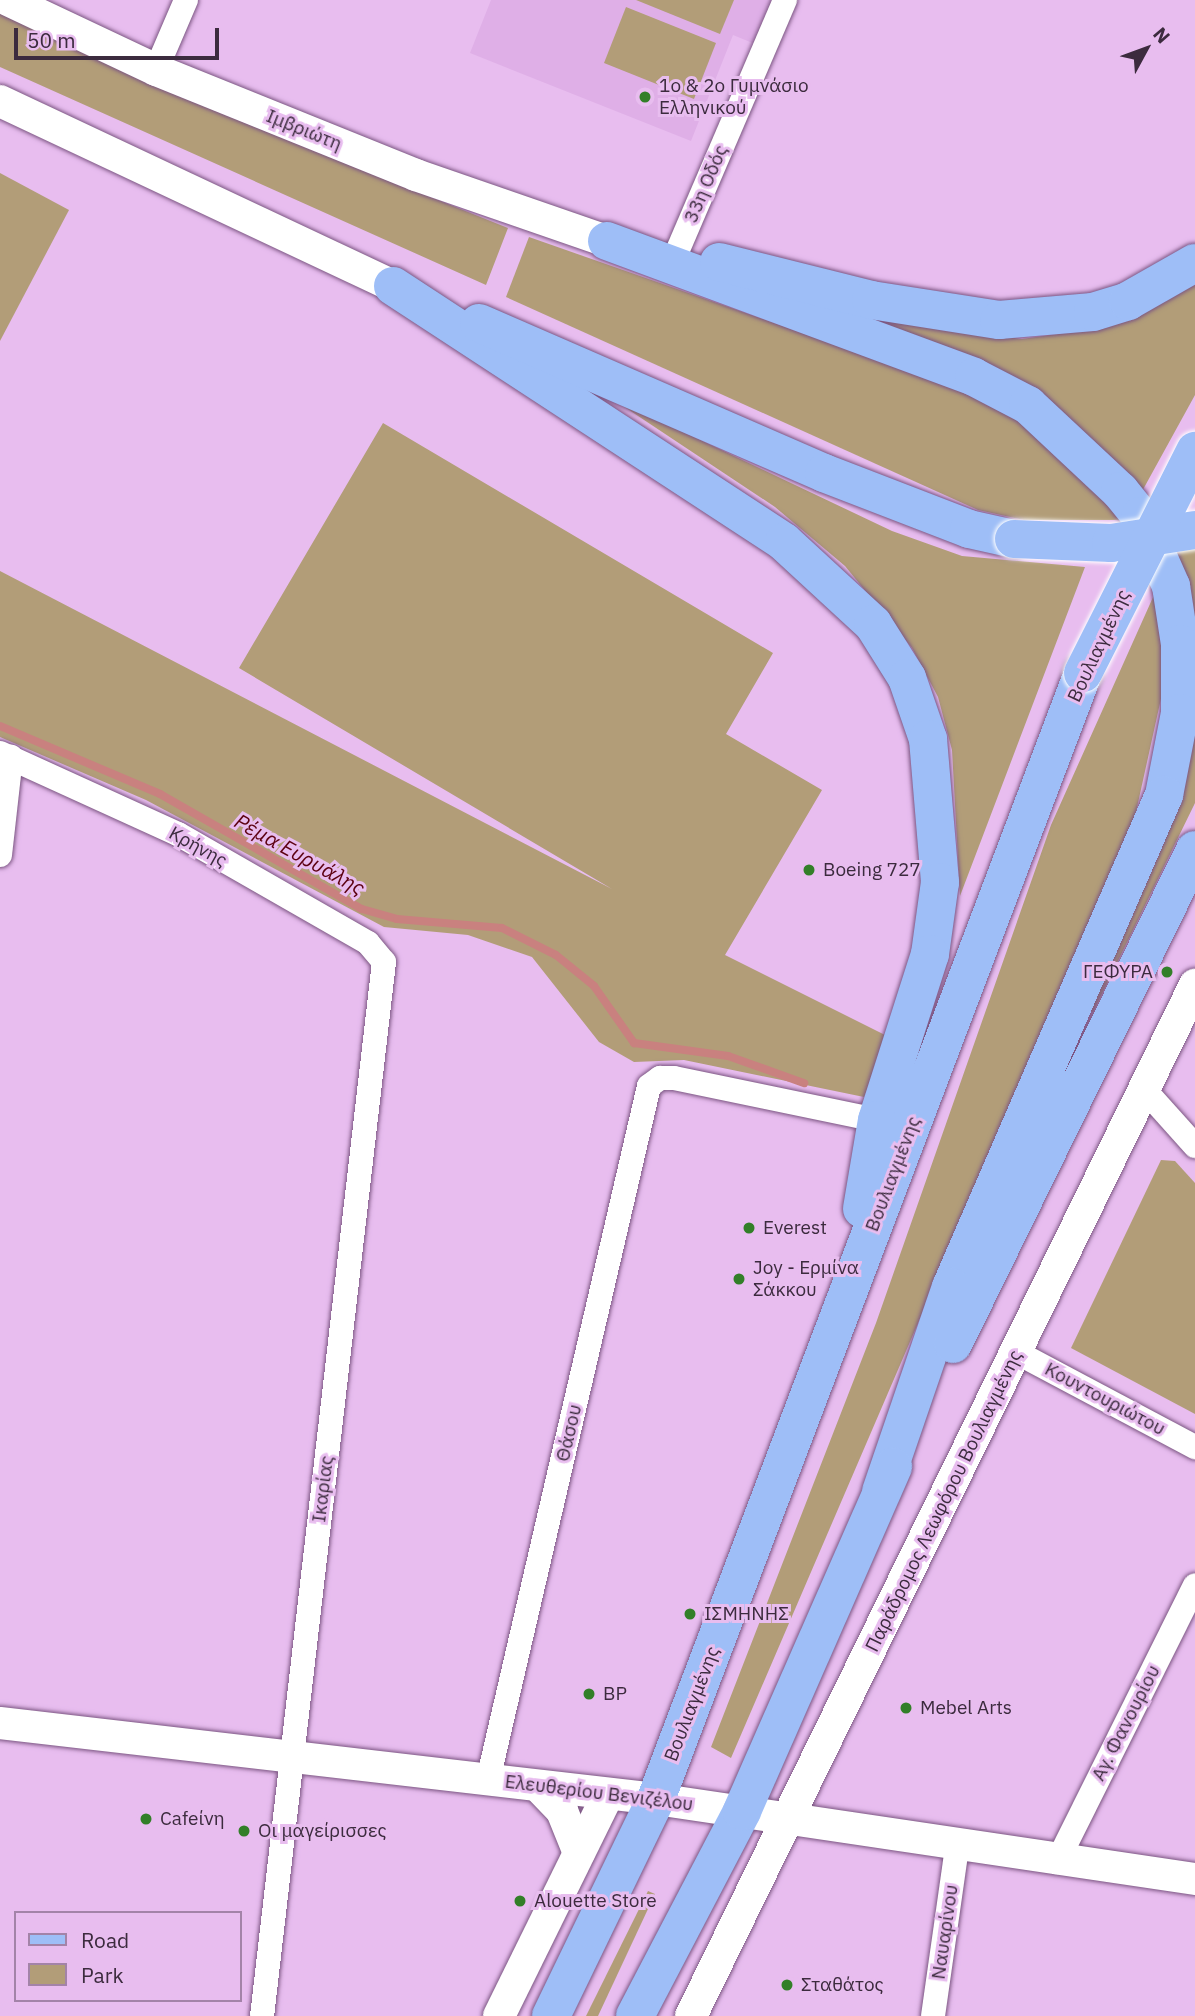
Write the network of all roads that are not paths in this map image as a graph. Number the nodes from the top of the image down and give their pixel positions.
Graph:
1 (8, 0) edge
2 (186, 0) edge
3 (785, 0) edge
4 (156, 70) junction
5 (0, 101) edge
6 (607, 241) junction
7 (677, 252) junction
8 (1195, 263) edge
9 (394, 286) junction
10 (1195, 451) edge
11 (1195, 530) edge
12 (5, 755) edge
13 (1195, 850) edge
14 (0, 855) edge
15 (384, 962) joint
16 (1195, 985) edge
17 (1143, 1088) junction
18 (877, 1120) junction
19 (1195, 1146) edge
20 (849, 1291) junction
21 (1016, 1352) junction
22 (1195, 1447) edge
23 (881, 1491) junction
24 (1195, 1585) edge
25 (0, 1723) edge
26 (290, 1757) junction
27 (488, 1780) junction
28 (538, 1786) junction
29 (608, 1794) junction
30 (656, 1799) junction
31 (742, 1811) junction
32 (789, 1820) junction
33 (957, 1848) junction
34 (579, 1853) junction
35 (1057, 1862) junction
36 (1195, 1879) edge
37 (262, 2016) edge
38 (499, 2016) edge
39 (551, 2016) edge
40 (635, 2016) edge
41 (691, 2016) edge
42 (933, 2016) edge

1 - 4 street, Ιμβριώτη
2 - 4 street
3 - 7 street, 33η Οδός
4 - 6 street, Ιμβριώτη
5 - 9 street
6 - 7 main road
6 - 23 main road
7 - 8 main road
9 - 11 main road, bridge
9 - 18 main road
10 - 20 main road, Βουλιαγμένης, bridge
12 - 14 street
12 - 15 street, Κρήνης
13 - 23 main road
15 - 26 street, Ικαρίας
16 - 17 street, Παράδρομος Λεωφόρου Βουλιαγμένης
17 - 19 street
17 - 21 street, Παράδρομος Λεωφόρου Βουλιαγμένης
18 - 20 main road
18 - 27 street, Θάσου
20 - 30 main road, Βουλιαγμένης
21 - 22 street, Κουντουριώτου
21 - 32 street, Παράδρομος Λεωφόρου Βουλιαγμένης
23 - 31 main road
24 - 35 street, Αγ. Φανουρίου
25 - 26 street, Ελευθερίου Βενιζέλου
26 - 27 street, Ελευθερίου Βενιζέλου
26 - 37 street, Ικαρίας
27 - 28 street, Ελευθερίου Βενιζέλου
28 - 29 street, Ελευθερίου Βενιζέλου
28 - 34 street
29 - 30 street, Ελευθερίου Βενιζέλου
29 - 34 street
30 - 31 street, Ελευθερίου Βενιζέλου
30 - 39 main road, Βουλιαγμένης
31 - 32 street, Ελευθερίου Βενιζέλου
31 - 40 main road
32 - 33 street, Ελευθερίου Βενιζέλου
32 - 41 street, Παράδρομος Λεωφόρου Βουλιαγμένης
33 - 35 street, Ελευθερίου Βενιζέλου
33 - 42 street, Ναυαρίνου
34 - 38 street
35 - 36 street, Ελευθερίου Βενιζέλου

